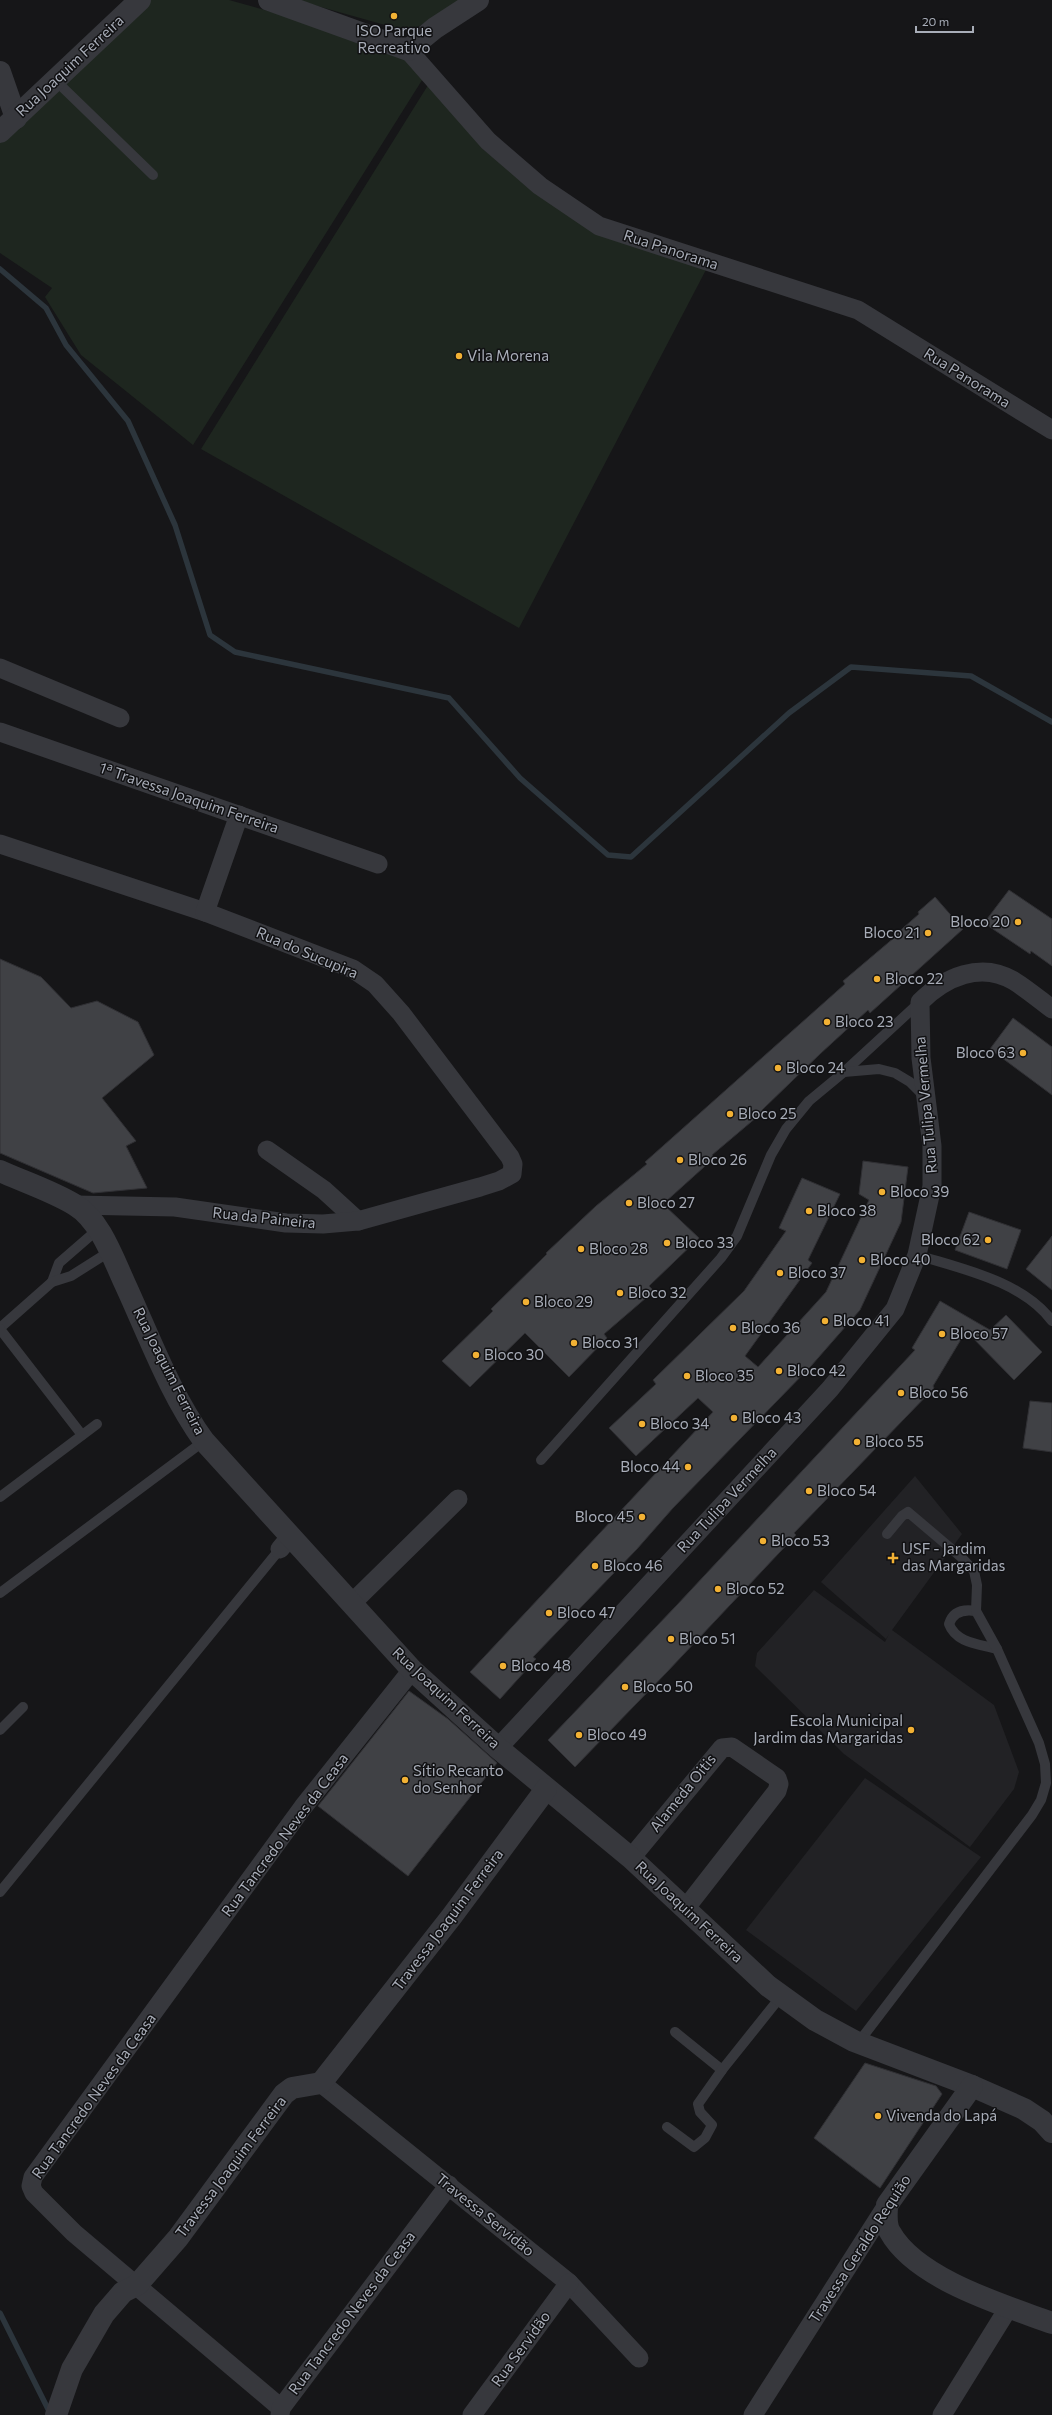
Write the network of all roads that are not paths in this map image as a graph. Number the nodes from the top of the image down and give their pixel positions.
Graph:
1 (140, 0) edge
2 (269, 0) edge
3 (478, 0) edge
4 (408, 50) junction
5 (0, 72) edge
6 (55, 80) junction
7 (8, 125) edge
8 (153, 176) dead end
9 (1052, 430) edge
10 (0, 668) edge
11 (120, 718) dead end
12 (0, 732) edge
13 (239, 815) junction
14 (0, 844) edge
15 (378, 864) dead end
16 (205, 912) junction
17 (920, 1002) junction
18 (1052, 1008) edge
19 (844, 1072) junction
20 (927, 1099) junction
21 (267, 1150) dead end
22 (514, 1170) joint
23 (0, 1171) edge
24 (76, 1205) junction
25 (358, 1221) junction
26 (98, 1230) junction
27 (109, 1252) junction
28 (917, 1255) junction
29 (52, 1282) junction
30 (1052, 1321) edge
31 (0, 1328) edge
32 (97, 1424) dead end
33 (82, 1435) junction
34 (204, 1440) junction
35 (541, 1460) dead end
36 (0, 1497) edge
37 (458, 1499) dead end
38 (887, 1534) dead end
39 (285, 1543) junction
40 (0, 1593) edge
41 (352, 1603) junction
42 (976, 1611) junction
43 (997, 1649) junction
44 (412, 1670) junction
45 (23, 1707) dead end
46 (0, 1730) edge
47 (498, 1748) junction
48 (546, 1789) junction
49 (631, 1858) junction
50 (0, 1892) edge
51 (685, 1909) junction
52 (782, 1995) junction
53 (675, 2032) dead end
54 (858, 2043) junction
55 (722, 2070) junction
56 (321, 2083) junction
57 (972, 2086) junction
58 (667, 2127) dead end
59 (1052, 2132) edge
60 (449, 2185) junction
61 (887, 2205) junction
62 (569, 2283) junction
63 (137, 2285) junction
64 (1009, 2307) junction
65 (1052, 2323) edge
66 (639, 2358) dead end
67 (58, 2408) edge
68 (281, 2412) edge
69 (472, 2415) edge
70 (753, 2415) edge
71 (942, 2415) edge

1 - 6 street, Rua Joaquim Ferreira
2 - 4 street
3 - 4 street
4 - 9 street, Rua Panorama
5 - 7 street
6 - 7 street, Rua Joaquim Ferreira
6 - 8 lane
10 - 11 street
12 - 13 street, 1ª Travessa Joaquim Ferreira
13 - 15 street, 1ª Travessa Joaquim Ferreira
13 - 16 street
14 - 16 street, Rua do Sucupira
16 - 22 street, Rua do Sucupira
17 - 18 street
17 - 19 lane
17 - 20 street, Rua Tulipa Vermelha
19 - 20 lane
19 - 35 lane
20 - 28 street, Rua Tulipa Vermelha
21 - 25 street
22 - 25 street, Rua da Paineira
23 - 24 street, Rua Joaquim Ferreira
24 - 25 street, Rua da Paineira
24 - 26 street, Rua Joaquim Ferreira
26 - 27 street, Rua Joaquim Ferreira
26 - 29 lane
27 - 29 lane
27 - 34 street, Rua Joaquim Ferreira
28 - 30 lane
28 - 47 street, Rua Tulipa Vermelha
29 - 31 lane
31 - 33 lane
32 - 33 lane
33 - 36 lane
34 - 39 street, Rua Joaquim Ferreira
34 - 40 lane
37 - 41 street
38 - 42 lane
39 - 41 street, Rua Joaquim Ferreira
39 - 50 lane
41 - 44 street, Rua Joaquim Ferreira
42 - 43 lane
42 - 43 lane
43 - 54 lane
44 - 47 street, Rua Joaquim Ferreira
44 - 63 street, Rua Tancredo Neves da Ceasa
45 - 46 lane
47 - 48 street, Rua Joaquim Ferreira
48 - 49 street, Rua Joaquim Ferreira
48 - 56 street, Travessa Joaquim Ferreira
49 - 51 street, Rua Joaquim Ferreira
49 - 51 street, Alameda Oitis
51 - 52 street, Rua Joaquim Ferreira
52 - 54 street, Rua Joaquim Ferreira
52 - 55 lane
53 - 55 lane
54 - 57 street, Rua Joaquim Ferreira
55 - 58 lane
56 - 60 street, Travessa Servidão
56 - 63 street, Travessa Joaquim Ferreira
57 - 59 street, Rua Joaquim Ferreira
57 - 61 street, Travessa Geraldo Requião
60 - 62 street, Travessa Servidão
60 - 68 street, Rua Tancredo Neves da Ceasa
61 - 64 street
61 - 70 street, Travessa Geraldo Requião
62 - 66 street, Travessa Servidão
62 - 69 street, Rua Servidão
63 - 67 street, Travessa Joaquim Ferreira
63 - 68 street, Rua Tancredo Neves da Ceasa
64 - 65 street
64 - 71 street

